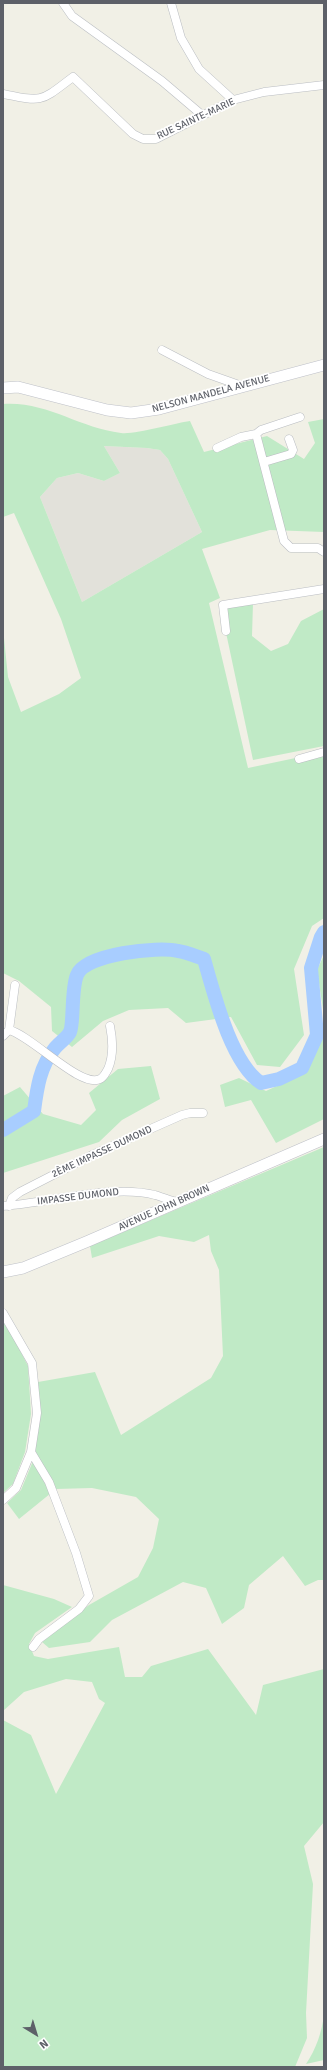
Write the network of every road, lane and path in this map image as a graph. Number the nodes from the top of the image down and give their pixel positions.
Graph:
1 (63, 3) edge
2 (171, 3) edge
3 (324, 85) edge
4 (3, 94) edge
5 (232, 100) junction
6 (202, 115) junction
7 (162, 350) dead end
8 (324, 365) edge
9 (242, 386) junction
10 (3, 388) edge
11 (300, 418) dead end
12 (256, 434) junction
13 (289, 439) dead end
14 (218, 448) dead end
15 (264, 462) junction
16 (324, 552) edge
17 (324, 589) edge
18 (226, 631) dead end
19 (324, 752) edge
20 (299, 759) dead end
21 (15, 985) dead end
22 (110, 1026) dead end
23 (10, 1030) junction
24 (3, 1036) edge
25 (203, 1113) dead end
26 (324, 1139) edge
27 (176, 1202) junction
28 (6, 1206) edge
29 (3, 1272) edge
30 (3, 1313) edge
31 (41, 1376) dead end
32 (33, 1378) junction
33 (31, 1452) junction
34 (3, 1500) edge
35 (33, 1647) dead end

1 - 6 street
2 - 5 street
3 - 5 street, RUE SAINTE-MARIE
4 - 6 street, RUE SAINTE-MARIE
5 - 6 street, RUE SAINTE-MARIE
7 - 9 street
8 - 9 main road, NELSON MANDELA AVENUE
9 - 10 main road, NELSON MANDELA AVENUE
11 - 12 street
12 - 14 street
12 - 15 street
13 - 15 street
15 - 16 street
17 - 18 street
19 - 20 street
21 - 23 street
22 - 23 street
23 - 24 street
25 - 28 street, 2ÈME IMPASSE DUMOND
26 - 27 main road, AVENUE JOHN BROWN
27 - 28 street, IMPASSE DUMOND
27 - 29 main road, AVENUE JOHN BROWN
30 - 32 street
31 - 32 street
32 - 33 street
33 - 34 street
33 - 35 street

